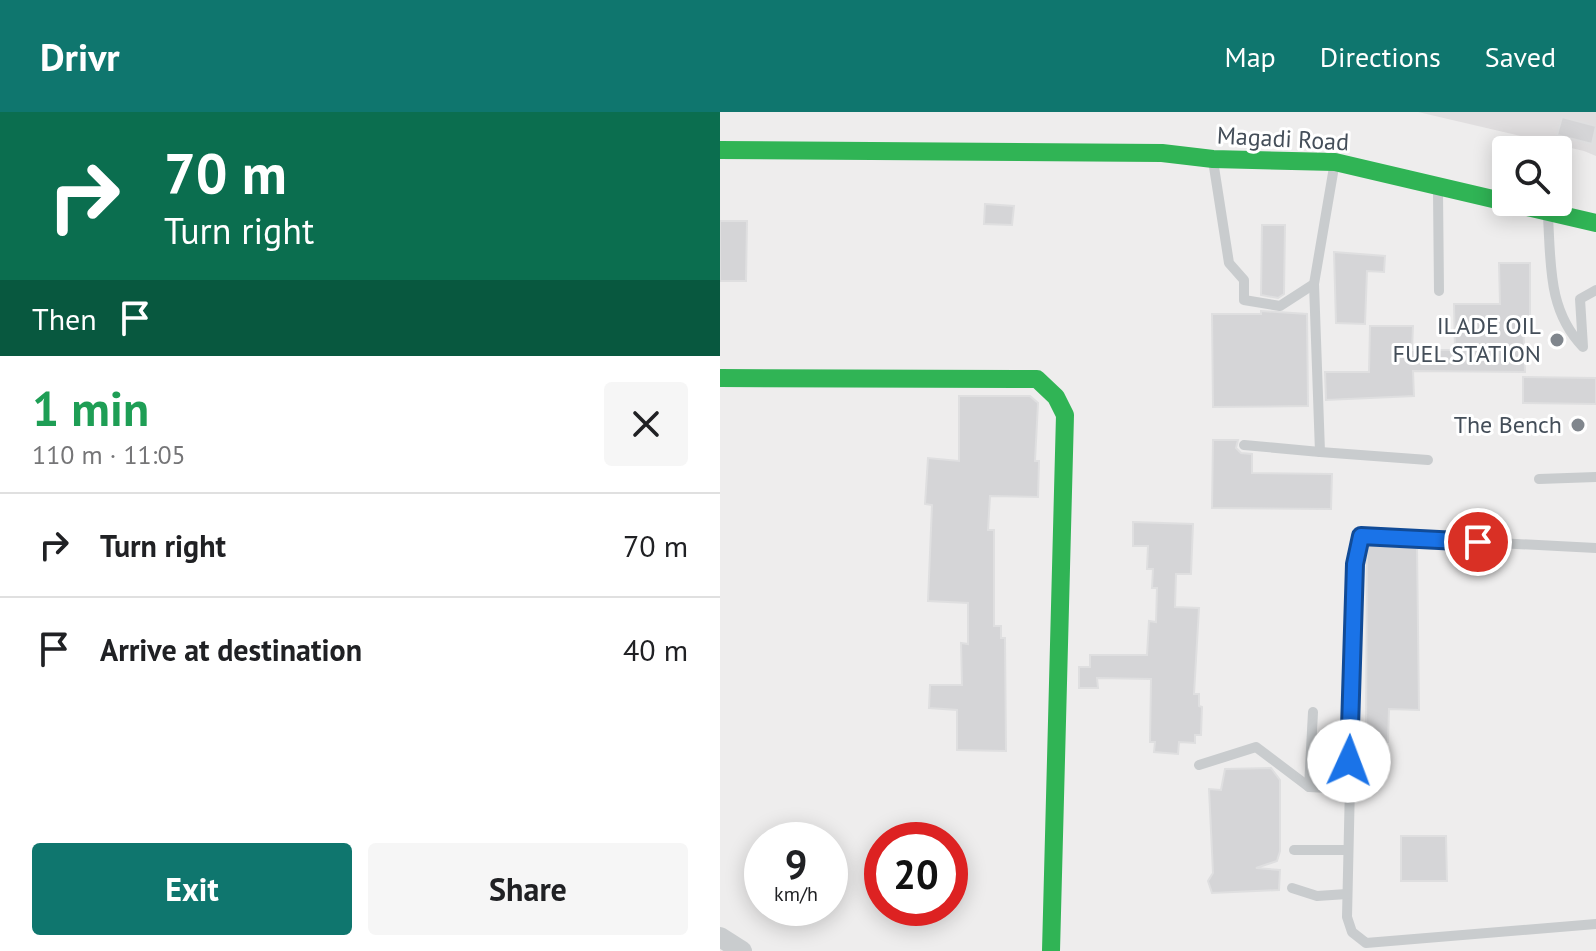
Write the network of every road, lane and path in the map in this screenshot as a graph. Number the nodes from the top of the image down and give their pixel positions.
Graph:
1 (720, 150) edge
2 (1213, 159) junction
3 (1335, 162) junction
4 (1438, 186) junction
5 (1492, 199) edge
6 (1548, 216) edge
7 (1565, 216) edge
8 (1596, 223) edge
9 (1314, 284) junction
10 (1596, 290) edge
11 (1439, 291) dead end
12 (720, 378) edge
13 (1244, 445) dead end
14 (1320, 452) junction
15 (1428, 460) dead end
16 (1596, 477) edge
17 (1539, 479) dead end
18 (1596, 548) edge
19 (1313, 712) dead end
20 (1199, 765) dead end
21 (1309, 787) junction
22 (1348, 789) junction
23 (1294, 850) dead end
24 (1348, 850) junction
25 (1292, 888) dead end
26 (1347, 894) junction
27 (1596, 924) edge
28 (720, 937) edge
29 (742, 951) edge
30 (1051, 951) edge

1 - 2 main road, Magadi Road
2 - 3 main road, Magadi Road
2 - 9 lane
3 - 4 main road, Magadi Road
3 - 9 lane
4 - 5 main road, Magadi Road
4 - 11 lane
6 - 10 lane
7 - 8 main road, Magadi Road
9 - 14 lane
12 - 30 main road
13 - 14 lane
14 - 15 lane
16 - 17 lane
18 - 22 lane
19 - 21 lane
20 - 21 lane
21 - 22 lane
22 - 24 lane
23 - 24 lane
24 - 26 lane
25 - 26 lane
26 - 27 lane
28 - 29 street

